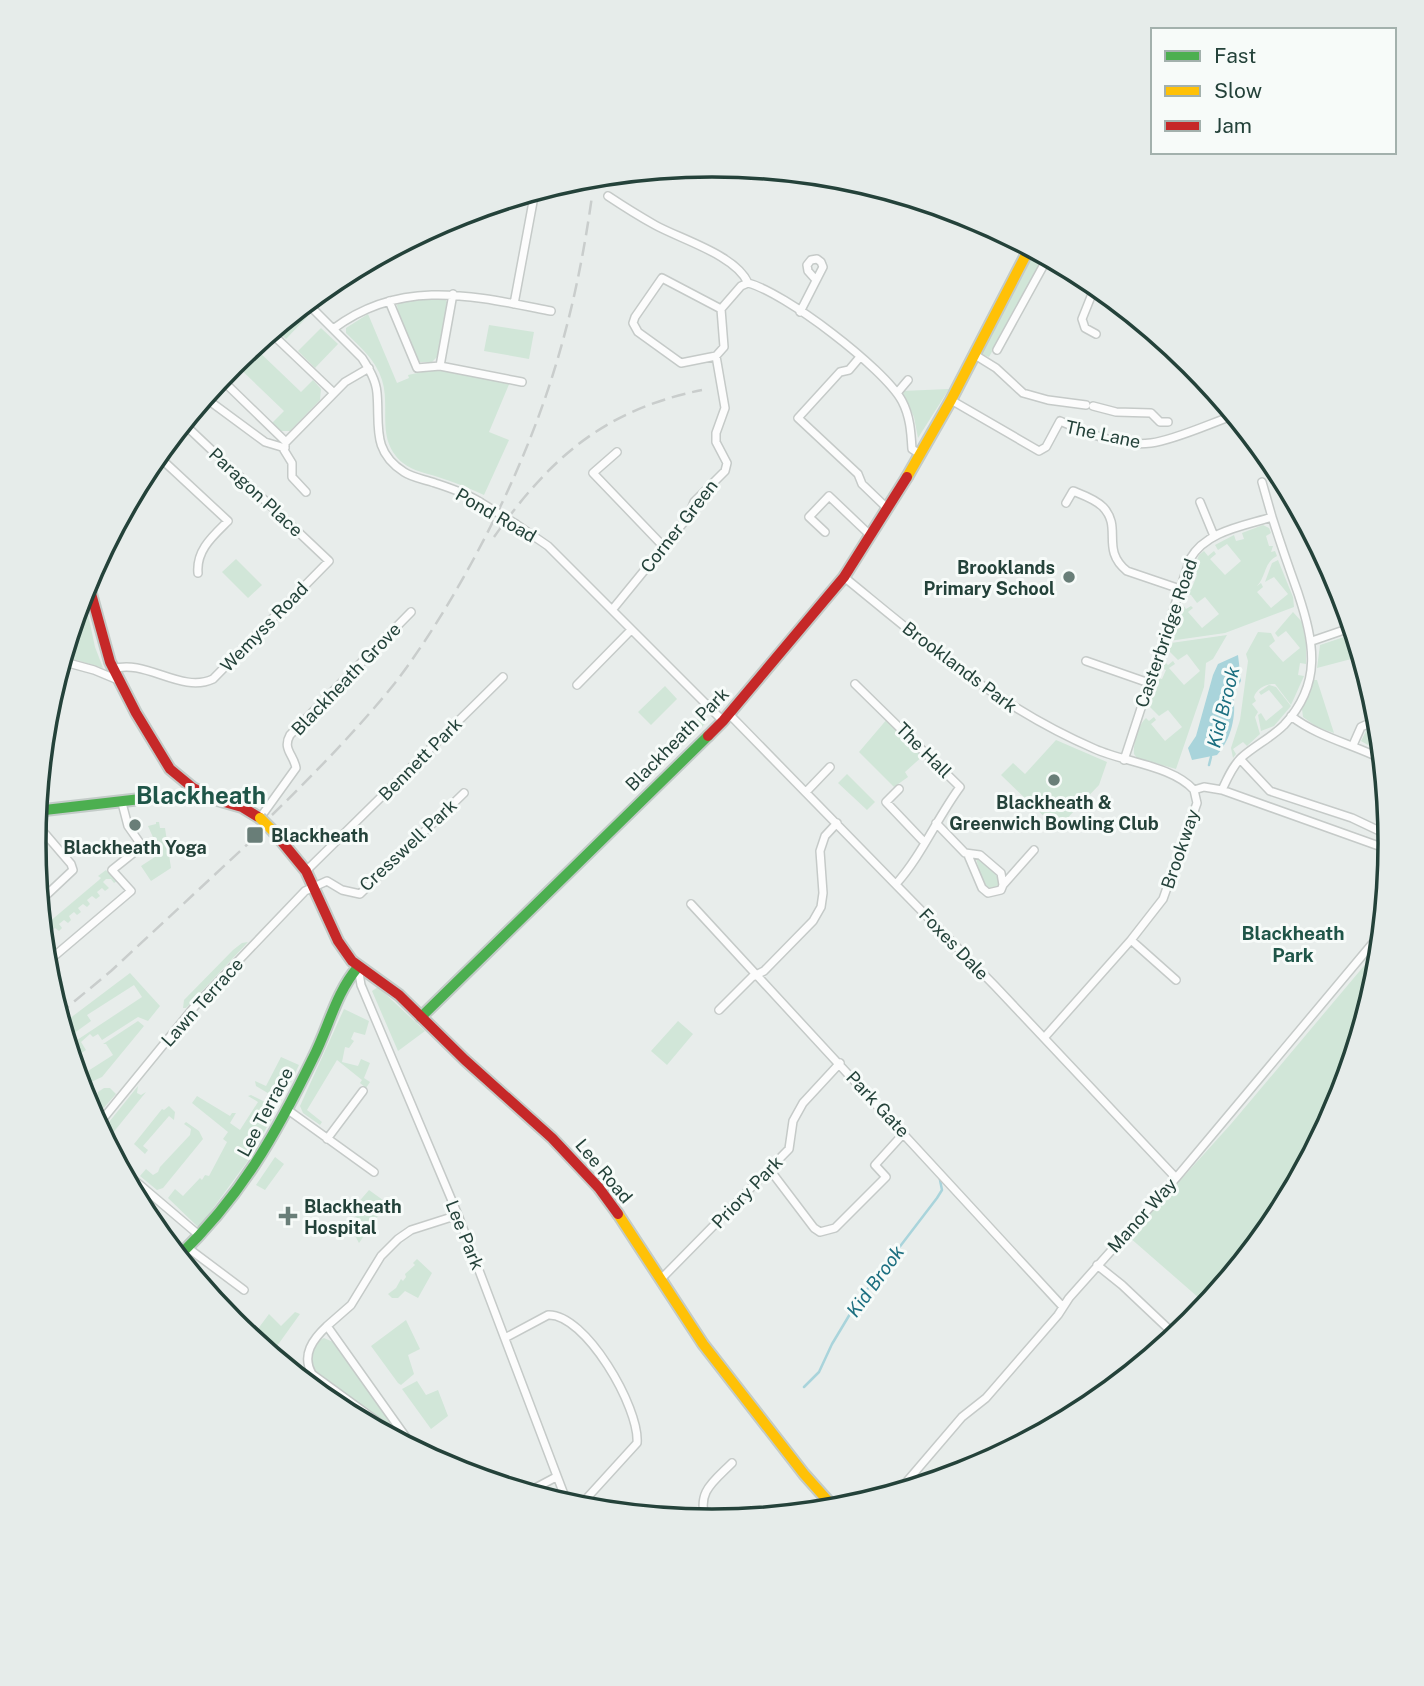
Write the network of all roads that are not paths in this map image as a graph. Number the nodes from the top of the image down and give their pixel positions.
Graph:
1 (608, 196) dead end
2 (533, 201) edge
3 (1026, 255) edge
4 (1044, 265) edge
5 (816, 280) dead end
6 (748, 283) junction
7 (453, 293) junction
8 (1091, 296) edge
9 (389, 301) junction
10 (514, 304) junction
11 (313, 309) edge
12 (721, 309) junction
13 (551, 311) dead end
14 (800, 312) junction
15 (333, 329) junction
16 (1096, 334) dead end
17 (277, 339) edge
18 (997, 350) dead end
19 (975, 355) junction
20 (716, 356) junction
21 (860, 357) junction
22 (440, 366) junction
23 (369, 368) junction
24 (908, 380) dead end
25 (522, 382) dead end
26 (228, 386) edge
27 (334, 393) junction
28 (897, 393) junction
29 (951, 400) junction
30 (212, 403) edge
31 (1225, 418) edge
32 (1168, 422) dead end
33 (190, 429) edge
34 (285, 445) junction
35 (617, 452) dead end
36 (920, 454) junction
37 (165, 463) edge
38 (1262, 482) dead end
39 (306, 492) dead end
40 (1200, 502) dead end
41 (1066, 503) dead end
42 (888, 509) junction
43 (1272, 517) junction
44 (825, 532) dead end
45 (871, 536) junction
46 (1214, 536) junction
47 (664, 547) junction
48 (329, 561) joint
49 (198, 573) dead end
50 (844, 577) junction
51 (1180, 589) junction
52 (92, 599) edge
53 (612, 610) junction
54 (411, 612) dead end
55 (631, 630) junction
56 (1343, 630) edge
57 (1312, 641) junction
58 (1086, 661) dead end
59 (70, 664) edge
60 (113, 668) junction
61 (503, 677) dead end
62 (118, 680) junction
63 (1149, 683) junction
64 (855, 684) dead end
65 (577, 685) dead end
66 (1291, 716) junction
67 (726, 718) junction
68 (1368, 724) edge
69 (1353, 745) junction
70 (1373, 755) edge
71 (1240, 759) junction
72 (1124, 760) junction
73 (830, 767) dead end
74 (176, 775) junction
75 (899, 789) dead end
76 (1194, 790) junction
77 (1222, 790) junction
78 (806, 792) junction
79 (464, 793) dead end
80 (158, 797) junction
81 (214, 799) junction
82 (122, 803) junction
83 (47, 808) edge
84 (51, 809) junction
85 (47, 810) edge
86 (260, 818) junction
87 (837, 823) junction
88 (936, 823) junction
89 (1378, 830) edge
90 (46, 834) edge
91 (925, 843) junction
92 (1378, 846) edge
93 (1034, 850) dead end
94 (968, 855) junction
95 (306, 871) junction
96 (896, 884) junction
97 (1003, 884) junction
98 (314, 886) junction
99 (48, 894) edge
100 (691, 904) dead end
101 (1131, 940) junction
102 (1370, 946) edge
103 (55, 955) edge
104 (358, 967) junction
105 (757, 975) junction
106 (1176, 980) dead end
107 (719, 1010) dead end
108 (421, 1017) junction
109 (1044, 1038) junction
110 (840, 1063) junction
111 (363, 1091) dead end
112 (288, 1110) junction
113 (104, 1117) edge
114 (904, 1133) junction
115 (327, 1139) junction
116 (770, 1170) junction
117 (374, 1172) dead end
118 (1176, 1178) junction
119 (141, 1186) edge
120 (458, 1215) junction
121 (200, 1236) junction
122 (188, 1248) junction
123 (185, 1251) edge
124 (1097, 1265) junction
125 (661, 1279) junction
126 (244, 1290) dead end
127 (1063, 1307) junction
128 (327, 1326) junction
129 (1167, 1329) edge
130 (505, 1338) junction
131 (353, 1404) edge
132 (396, 1429) edge
133 (399, 1429) junction
134 (402, 1433) edge
135 (732, 1463) dead end
136 (556, 1477) junction
137 (909, 1480) edge
138 (538, 1487) edge
139 (563, 1492) edge
140 (587, 1498) edge
141 (827, 1500) edge
142 (703, 1510) edge

1 - 6 street
2 - 10 street
3 - 19 main road, Blackheath Park
4 - 18 street
5 - 14 street
6 - 12 street
6 - 14 street
7 - 9 street
7 - 10 street
7 - 22 street
8 - 16 street
9 - 15 street
9 - 22 street
10 - 13 street
11 - 15 street, Pond Road
12 - 20 street
12 - 20 street
14 - 21 street
15 - 23 street, Pond Road
17 - 27 street
19 - 29 main road, Blackheath Park
19 - 32 street
20 - 47 street, Corner Green
21 - 28 street
21 - 42 street
22 - 25 street
23 - 27 street
23 - 53 street, Pond Road, bridge
24 - 28 street
26 - 34 street
27 - 34 street
28 - 36 street
29 - 31 street, The Lane
29 - 36 main road, Blackheath Park
30 - 34 street
33 - 48 street, Paragon Place
34 - 39 street
35 - 47 street
36 - 42 main road, Blackheath Park
37 - 49 street
38 - 43 street
40 - 46 street
41 - 51 street
42 - 45 main road, Blackheath Park
43 - 46 street, Casterbridge Road
43 - 57 street
44 - 45 street
45 - 50 main road, Blackheath Park
46 - 51 street, Casterbridge Road
47 - 53 street, Corner Green
48 - 60 street, Wemyss Road
50 - 67 main road, Blackheath Park
50 - 72 street, Brooklands Park
51 - 63 street, Casterbridge Road
52 - 60 main road
53 - 55 street, Pond Road
54 - 86 street, Blackheath Grove
55 - 65 street
55 - 67 street, Pond Road
56 - 57 street
57 - 66 street
58 - 63 street
59 - 62 street
60 - 62 main road
61 - 95 street, Bennett Park
62 - 74 main road
63 - 72 street, Casterbridge Road
64 - 88 street, The Hall
66 - 69 street
66 - 71 street
67 - 78 street, Foxes Dale
67 - 108 main road, Blackheath Park
68 - 69 street
69 - 70 street
71 - 77 street
71 - 89 street
72 - 76 street, Brooklands Park
73 - 78 street
74 - 80 main road
74 - 81 main road
75 - 91 street
76 - 77 street
76 - 101 street, Brookway
77 - 92 street
78 - 87 street, Foxes Dale
79 - 98 street, Cresswell Park
80 - 81 main road
80 - 82 main road
81 - 86 main road, Lee Road
82 - 84 main road
82 - 103 street
83 - 84 main road
84 - 85 main road
86 - 95 main road, Lee Road, bridge
87 - 96 street, Foxes Dale
87 - 105 street
88 - 91 street, The Hall
88 - 94 street
90 - 99 street
91 - 96 street, The Hall
93 - 97 street
94 - 97 street
94 - 97 street
95 - 98 main road, Lee Road
96 - 109 street, Foxes Dale
98 - 104 main road, Lee Road
98 - 113 street, Lawn Terrace
100 - 105 street, Park Gate
101 - 106 street
101 - 109 street, Brookway
102 - 118 street, Manor Way
104 - 108 main road, Lee Road
104 - 112 main road, Lee Terrace
104 - 120 street, Lee Park
105 - 107 street
105 - 110 street, Park Gate
108 - 125 main road, Lee Road
109 - 118 street, Foxes Dale
110 - 114 street, Park Gate
110 - 116 street, Priory Park
111 - 115 street
112 - 115 street
112 - 121 main road, Lee Terrace
114 - 116 street
114 - 127 street, Park Gate
115 - 117 street
116 - 125 street, Priory Park
118 - 124 street, Manor Way
119 - 121 street
120 - 128 street
120 - 130 street, Lee Park
121 - 122 main road, Lee Terrace
122 - 123 main road, Lee Terrace
122 - 126 street
124 - 127 street, Manor Way
124 - 129 street
125 - 141 main road, Lee Road
127 - 137 street, Manor Way
128 - 131 street
128 - 133 street
130 - 136 street, Lee Park
130 - 140 street
132 - 133 street
133 - 134 street
135 - 142 street
136 - 138 street
136 - 139 street, Lee Park

